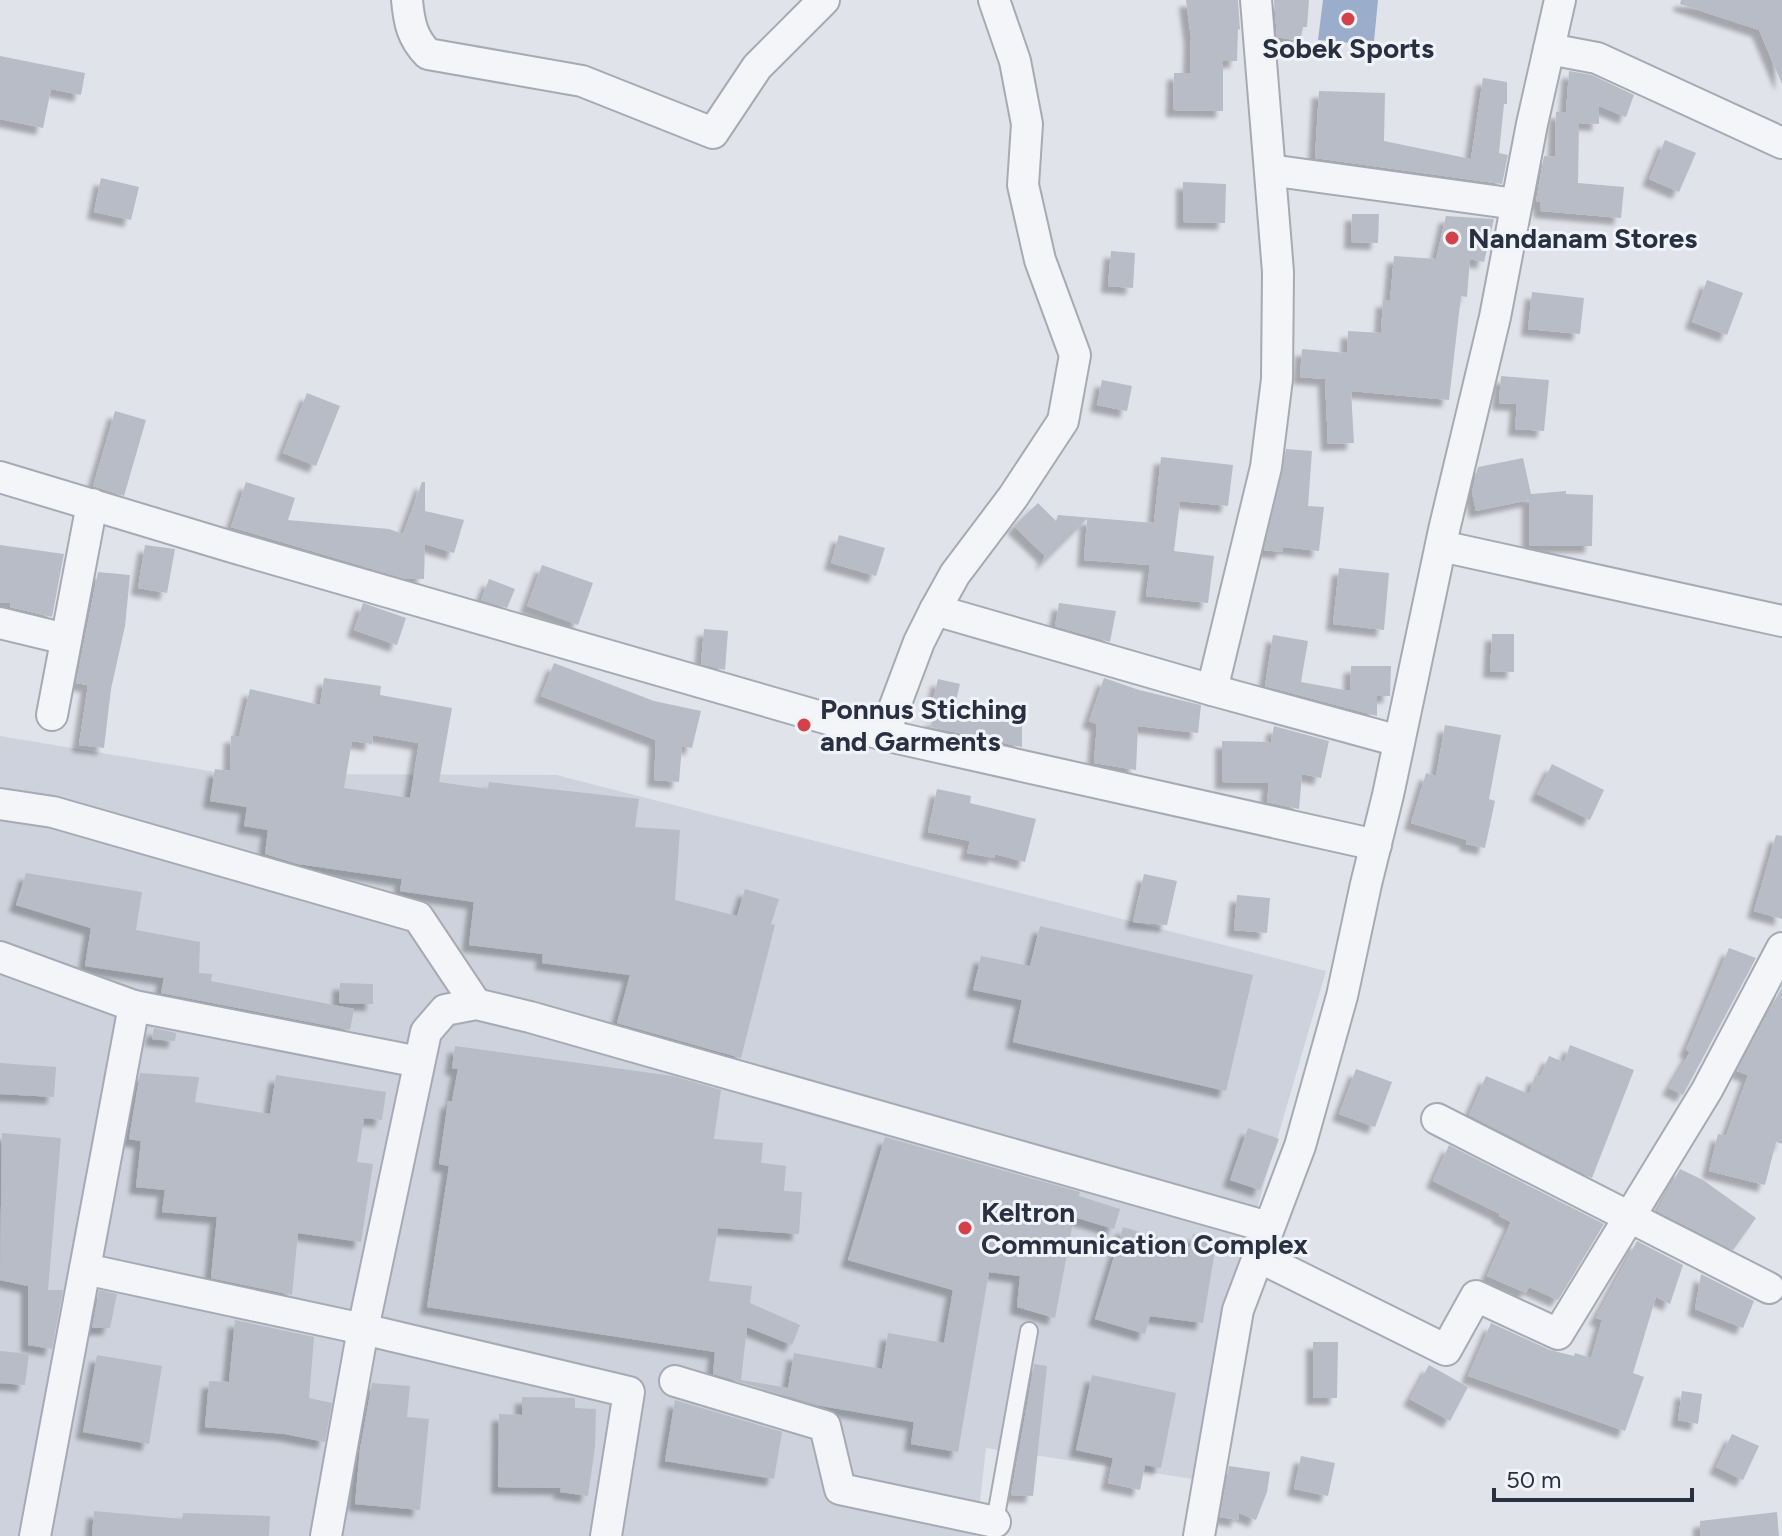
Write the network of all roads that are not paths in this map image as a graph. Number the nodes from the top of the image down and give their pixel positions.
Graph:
1 (407, 0) edge
2 (824, 0) edge
3 (994, 0) edge
4 (1256, 0) edge
5 (1560, 0) edge
6 (1549, 49) junction
7 (1782, 143) edge
8 (1270, 170) junction
9 (1516, 204) junction
10 (0, 477) edge
11 (92, 504) junction
12 (1441, 546) junction
13 (935, 610) junction
14 (1782, 621) edge
15 (0, 623) edge
16 (66, 639) junction
17 (1212, 690) junction
18 (52, 715) dead end
19 (884, 735) junction
20 (1399, 741) junction
21 (0, 804) edge
22 (1376, 845) junction
23 (1782, 948) edge
24 (0, 957) edge
25 (476, 1004) junction
26 (134, 1006) junction
27 (419, 1062) junction
28 (1437, 1119) dead end
29 (1629, 1216) junction
30 (1268, 1227) junction
31 (1257, 1256) junction
32 (85, 1269) junction
33 (1769, 1288) dead end
34 (363, 1329) junction
35 (1029, 1331) dead end
36 (675, 1381) dead end
37 (993, 1529) edge
38 (35, 1536) edge
39 (326, 1536) edge
40 (606, 1536) edge
41 (1199, 1536) edge

1 - 2 street
3 - 13 street
4 - 8 street
5 - 6 street
6 - 7 street
6 - 9 street
8 - 9 street
8 - 17 street
9 - 12 street
10 - 11 street
11 - 16 street
11 - 19 street
12 - 14 street
12 - 20 street
13 - 17 street
13 - 19 street
15 - 16 street
16 - 18 street
17 - 20 street
19 - 22 street
20 - 22 street
21 - 25 street
22 - 30 street
23 - 29 street
24 - 26 street
25 - 27 street
25 - 30 street
26 - 27 street
26 - 32 street
27 - 34 street
28 - 29 street
29 - 31 street
29 - 33 street
30 - 31 street
31 - 41 street
32 - 34 street
32 - 38 street
34 - 39 street
34 - 40 street
35 - 37 lane
36 - 37 street

